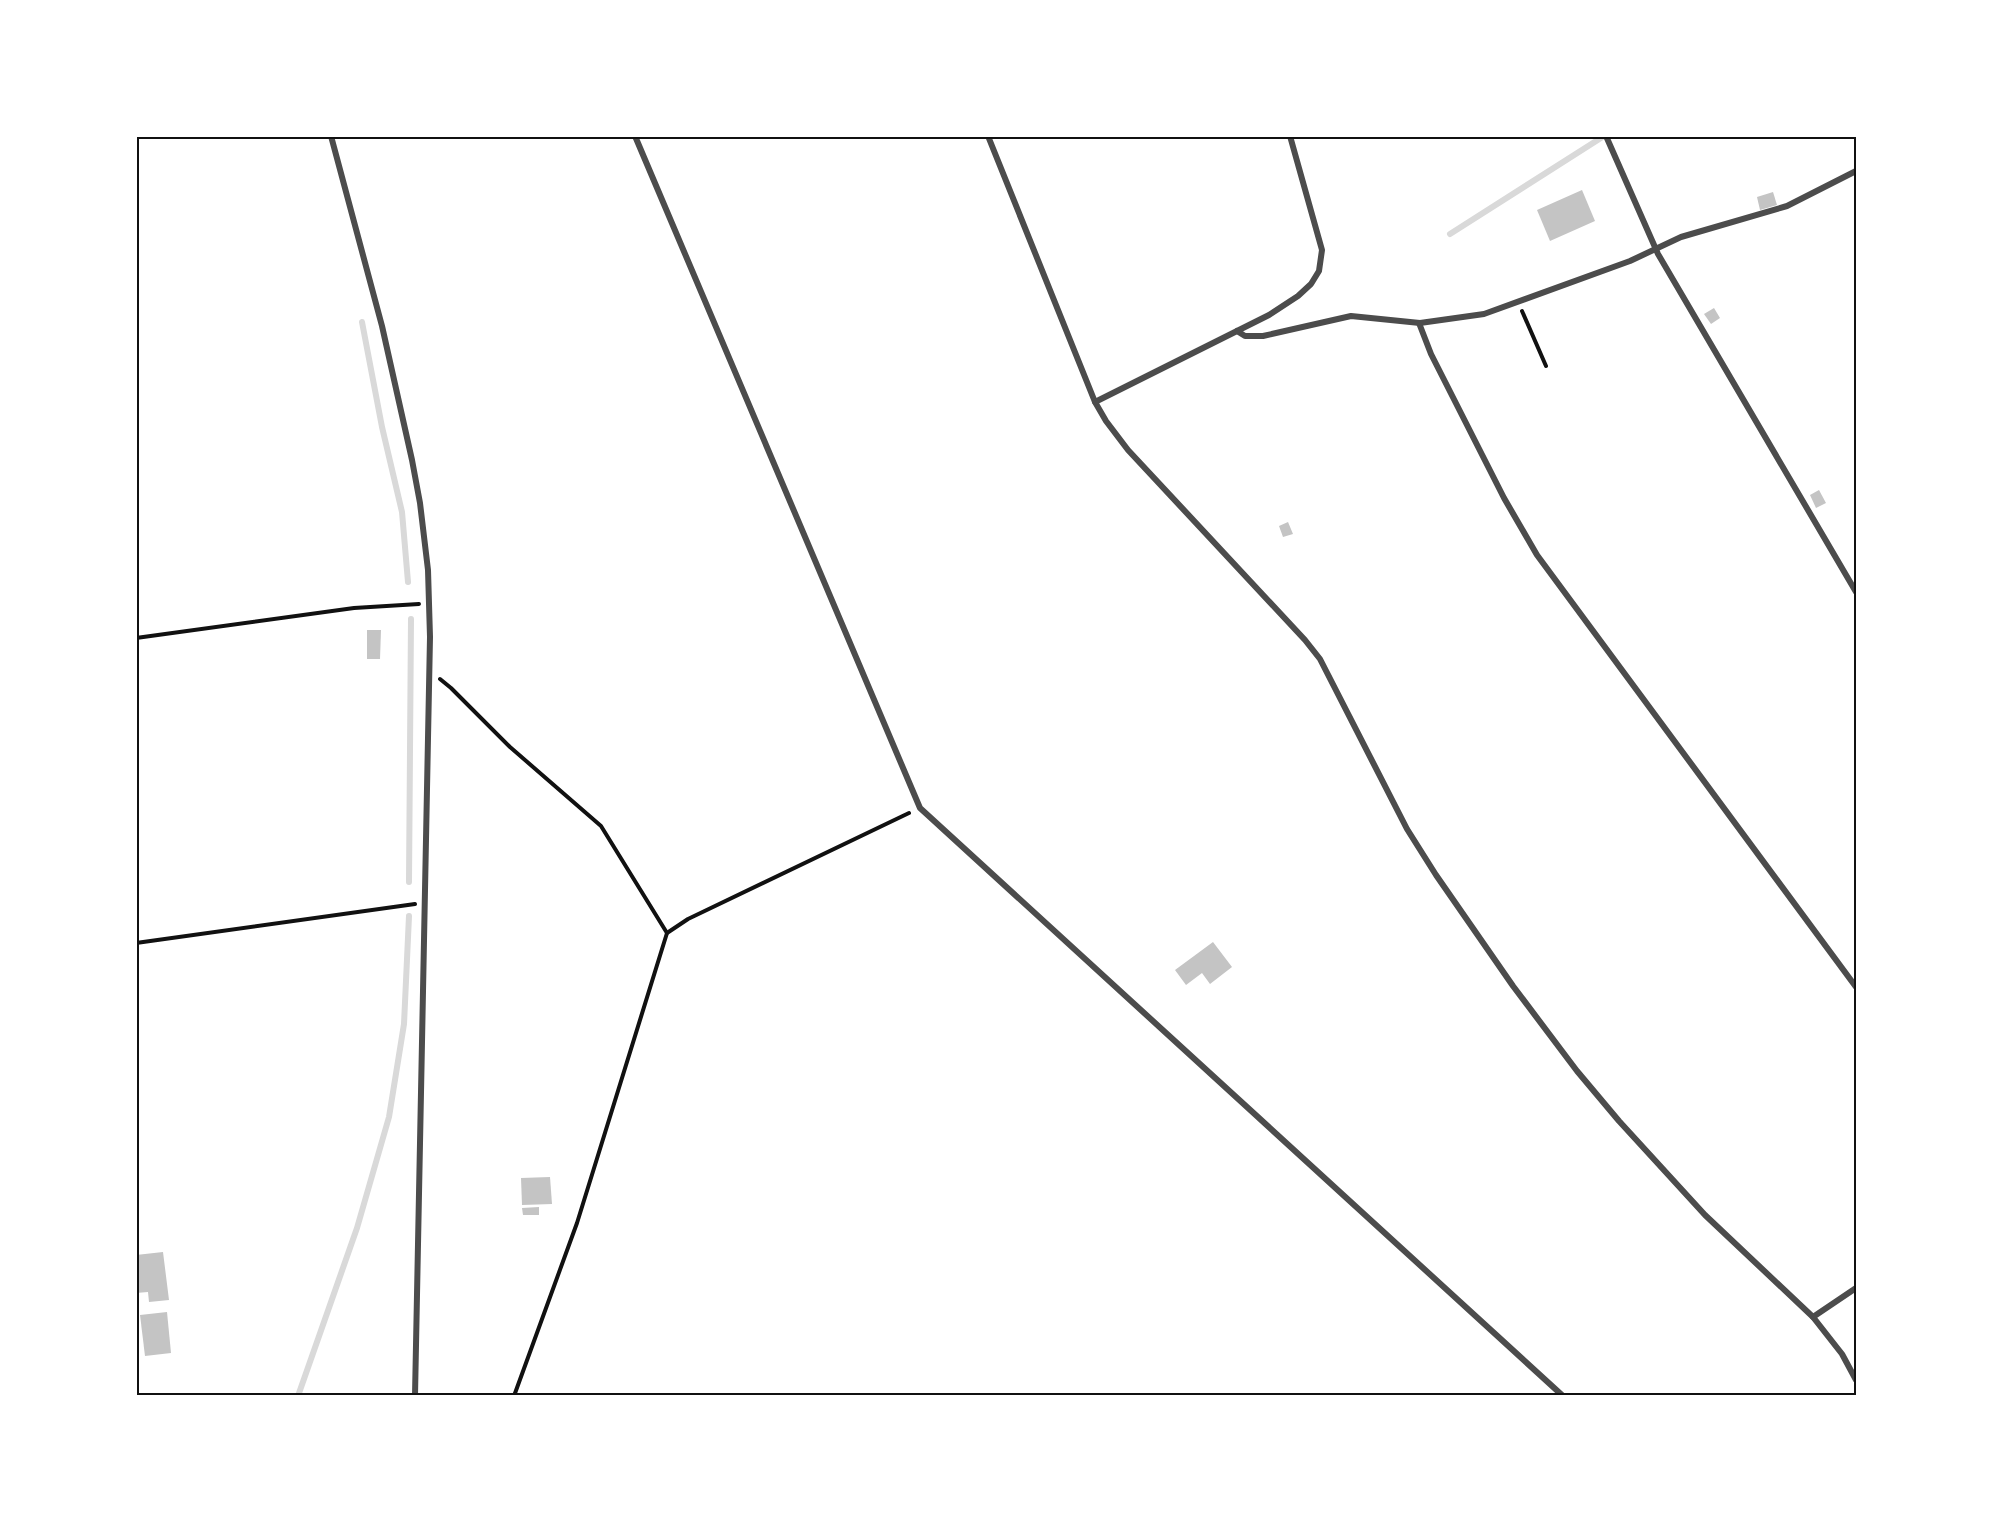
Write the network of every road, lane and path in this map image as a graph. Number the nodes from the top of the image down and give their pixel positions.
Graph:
1 (331, 136) edge
2 (635, 136) edge
3 (988, 136) edge
4 (1290, 136) edge
5 (1606, 136) edge
6 (1857, 171) edge
7 (1656, 249) junction
8 (1518, 302) junction
9 (1419, 323) junction
10 (1237, 331) junction
11 (1546, 366) dead end
12 (1095, 402) junction
13 (1857, 592) edge
14 (429, 604) junction
15 (136, 638) edge
16 (429, 677) junction
17 (920, 808) junction
18 (425, 902) junction
19 (667, 933) junction
20 (136, 943) edge
21 (1857, 987) edge
22 (1857, 1288) edge
23 (1813, 1317) junction
24 (1857, 1380) edge
25 (415, 1395) edge
26 (514, 1395) edge
27 (1563, 1395) edge

1 - 14 street
2 - 17 street
3 - 12 street
4 - 10 street
5 - 7 street
6 - 7 street
7 - 8 street
7 - 13 street
8 - 9 street
8 - 11 path
9 - 10 street
9 - 21 street
10 - 12 street
12 - 23 street
14 - 15 path
14 - 16 street
16 - 18 street
16 - 19 path
17 - 19 path
17 - 27 street
18 - 20 path
18 - 25 street
19 - 26 path
22 - 23 street
23 - 24 street

